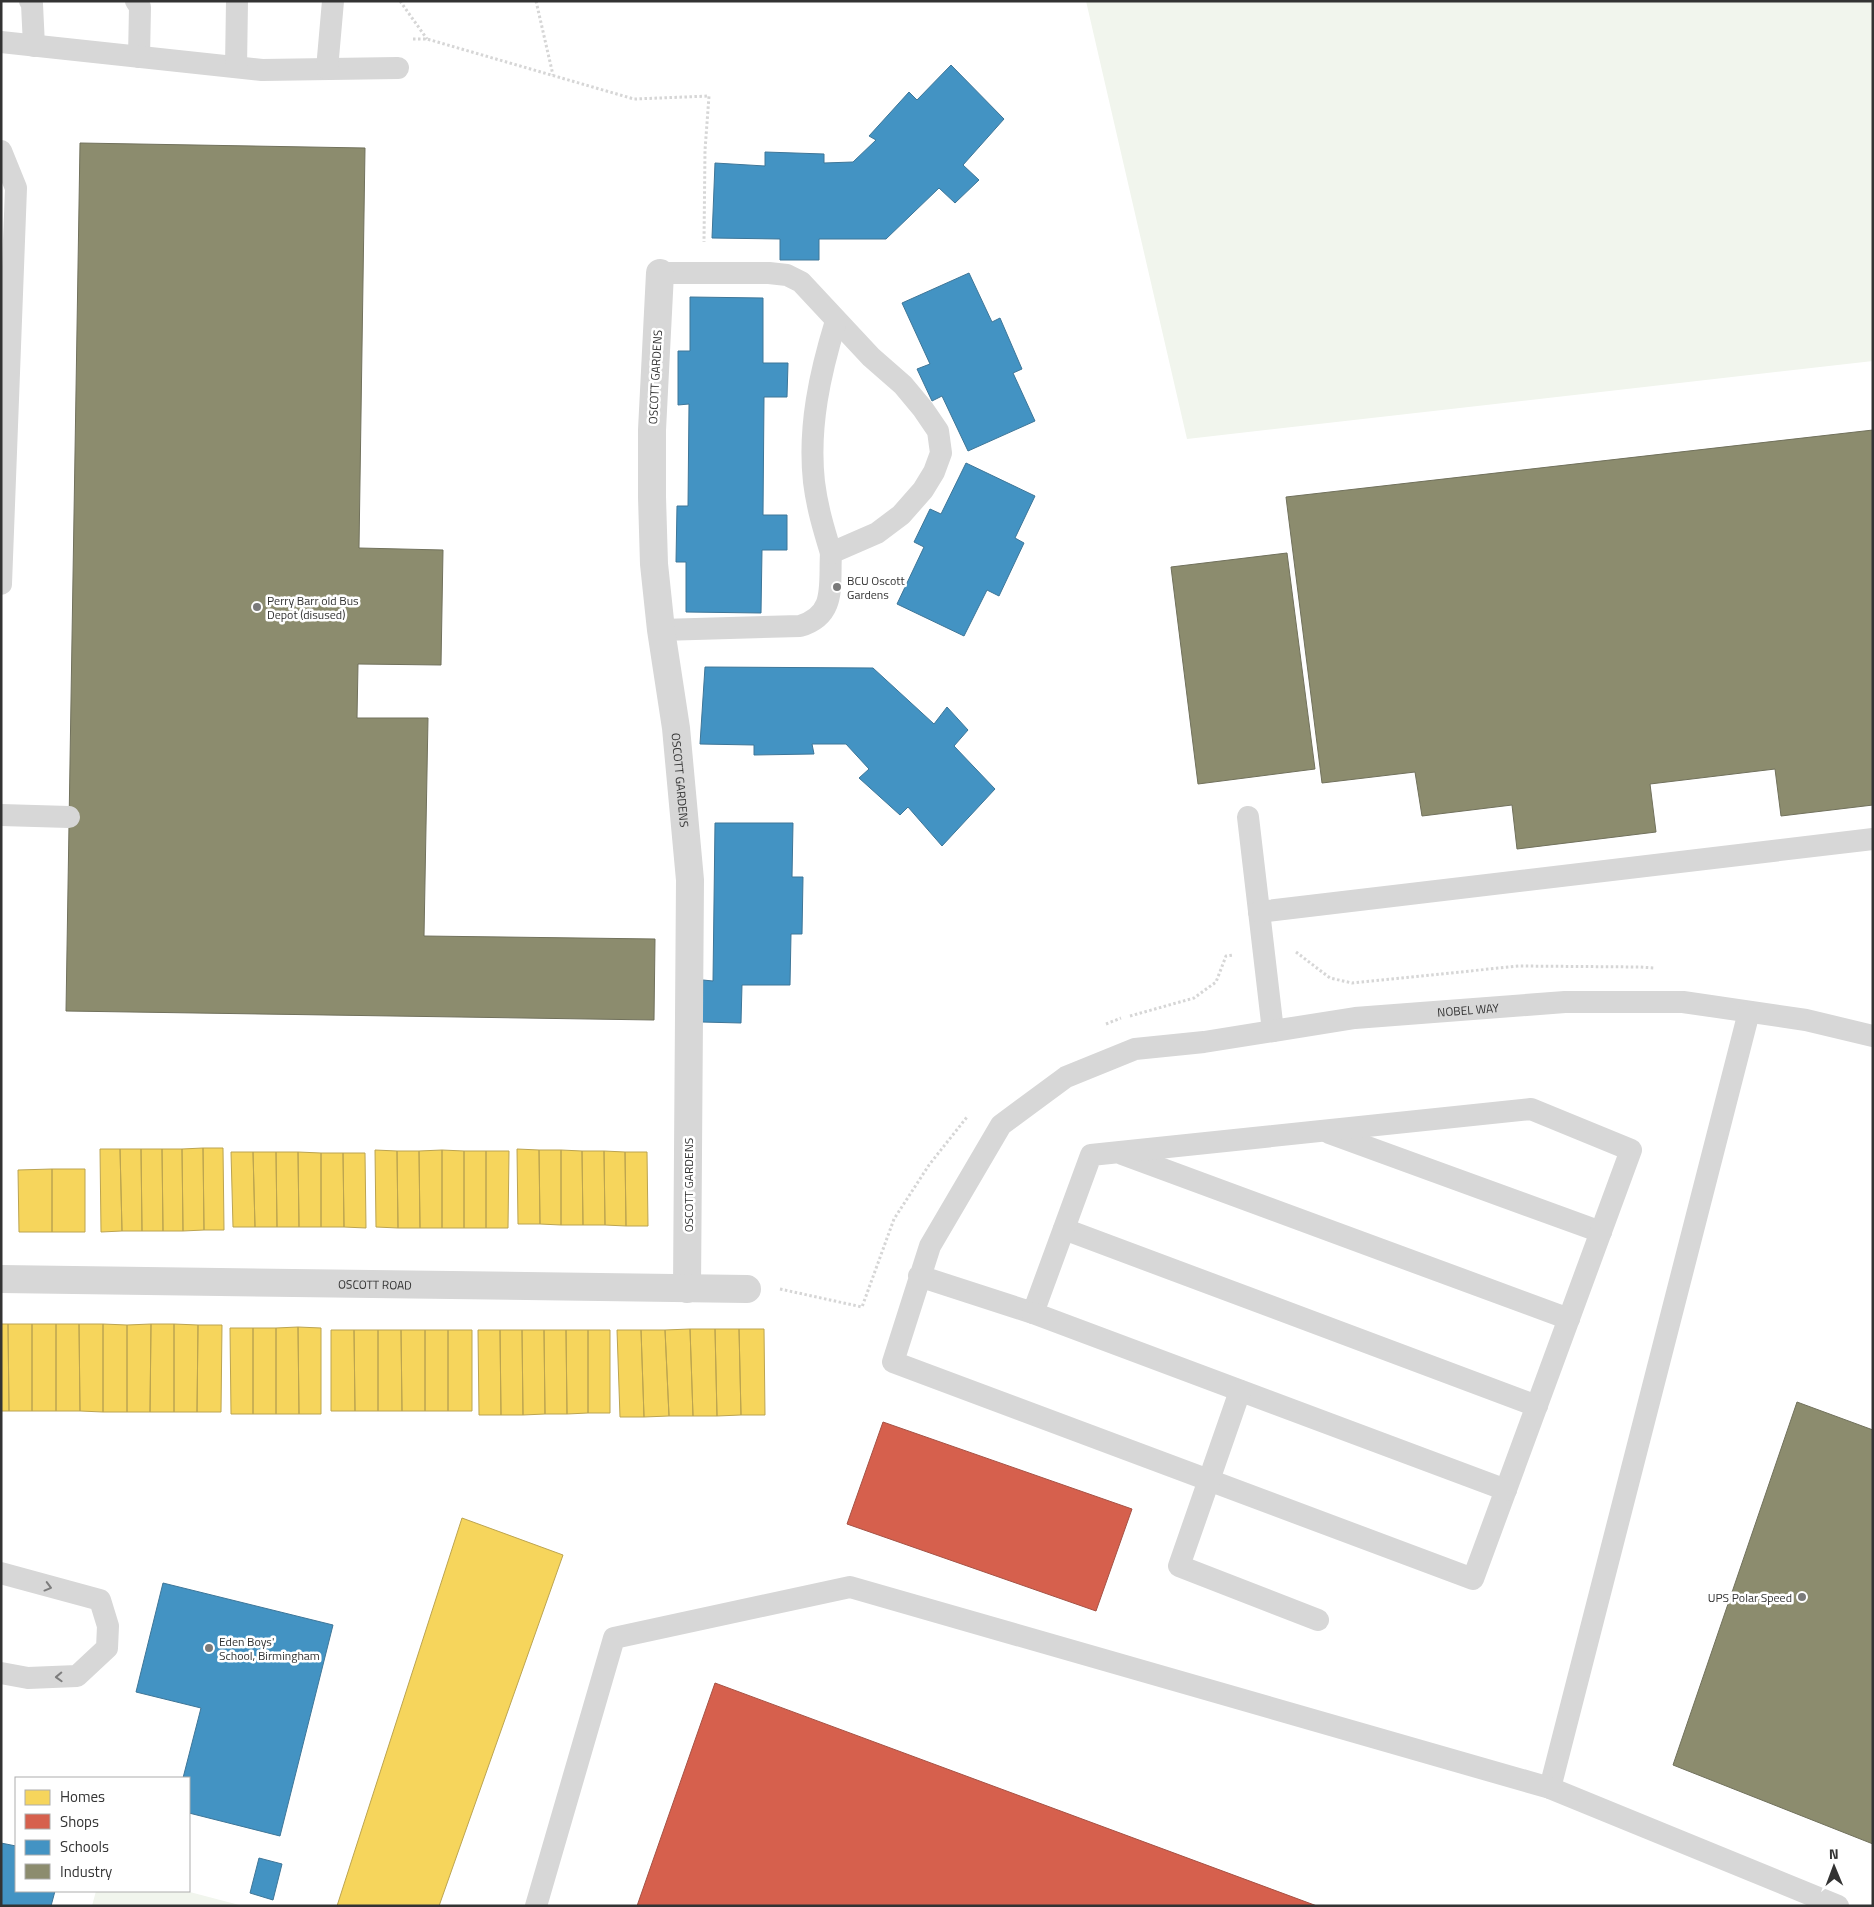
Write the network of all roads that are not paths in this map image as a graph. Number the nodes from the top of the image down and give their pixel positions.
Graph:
1 (30, 1) edge
2 (136, 1) edge
3 (237, 1) edge
4 (333, 1) edge
5 (1, 42) edge
6 (34, 46) junction
7 (139, 57) junction
8 (236, 67) junction
9 (398, 68) dead end
10 (327, 69) junction
11 (1, 151) edge
12 (660, 272) joint
13 (836, 321) junction
14 (831, 553) junction
15 (1, 584) edge
16 (661, 630) junction
17 (1, 815) edge
18 (69, 817) dead end
19 (1248, 817) dead end
20 (1873, 839) edge
21 (1259, 912) junction
22 (1748, 1012) junction
23 (1274, 1031) junction
24 (1873, 1036) edge
25 (1323, 1131) junction
26 (1116, 1152) junction
27 (1064, 1229) junction
28 (1601, 1232) junction
29 (919, 1276) junction
30 (1, 1279) edge
31 (687, 1289) junction
32 (747, 1289) dead end
33 (1033, 1313) junction
34 (1569, 1319) junction
35 (1240, 1390) junction
36 (1537, 1406) junction
37 (1209, 1480) junction
38 (1506, 1490) junction
39 (1, 1573) edge
40 (1318, 1620) dead end
41 (1, 1673) edge
42 (1550, 1788) junction
43 (536, 1906) edge
44 (1838, 1906) edge

1 - 6 lane
2 - 7 lane
3 - 8 lane
4 - 10 lane
5 - 6 lane
6 - 7 lane
7 - 8 lane
8 - 10 lane
9 - 10 lane
11 - 15 lane
12 - 13 lane
12 - 16 street, OSCOTT GARDENS
13 - 14 lane
13 - 14 lane
14 - 16 lane
16 - 31 street, OSCOTT GARDENS
17 - 18 lane
19 - 21 lane
20 - 21 lane
21 - 23 lane
22 - 23 lane, NOBEL WAY
22 - 24 lane, NOBEL WAY
22 - 42 lane
23 - 29 lane, NOBEL WAY
25 - 26 lane
25 - 28 lane
25 - 28 lane
26 - 27 lane
26 - 34 lane
27 - 33 lane
27 - 36 lane
28 - 34 lane
29 - 33 lane
29 - 37 lane, NOBEL WAY
30 - 31 street, OSCOTT ROAD
31 - 32 street, OSCOTT ROAD
33 - 35 lane
34 - 36 lane
35 - 37 lane
35 - 38 lane
36 - 38 lane
37 - 38 lane
37 - 40 lane
39 -> 41 lane
42 - 43 lane
42 - 44 lane

